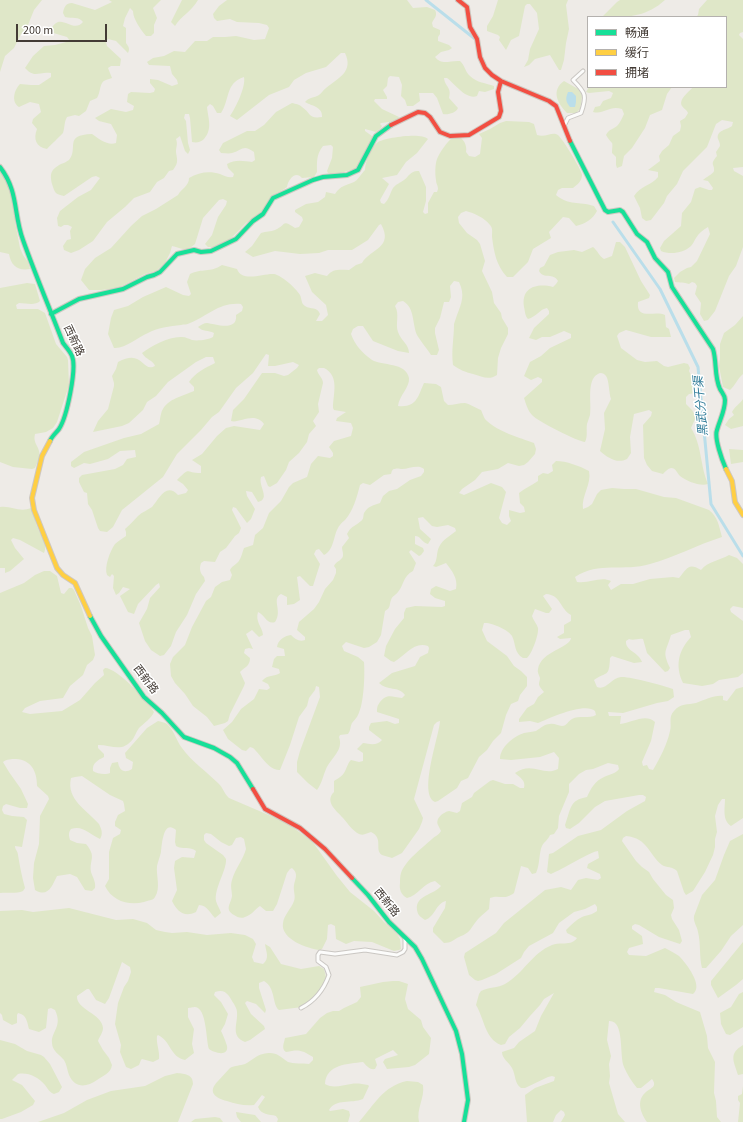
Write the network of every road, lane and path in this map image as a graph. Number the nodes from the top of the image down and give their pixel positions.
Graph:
1 (458, 0) edge
2 (583, 71) dead end
3 (502, 81) junction
4 (560, 116) junction
5 (568, 118) junction
6 (564, 127) junction
7 (0, 167) edge
8 (51, 314) junction
9 (743, 515) edge
10 (405, 938) junction
11 (301, 1008) dead end
12 (464, 1122) edge

1 - 3 street
2 - 5 street
3 - 4 street
3 - 8 street
4 - 5 street
4 - 6 street
5 - 6 street
6 - 9 street
7 - 8 street, 西新路
8 - 10 street, 西新路
10 - 11 street
10 - 12 street, 西新路

